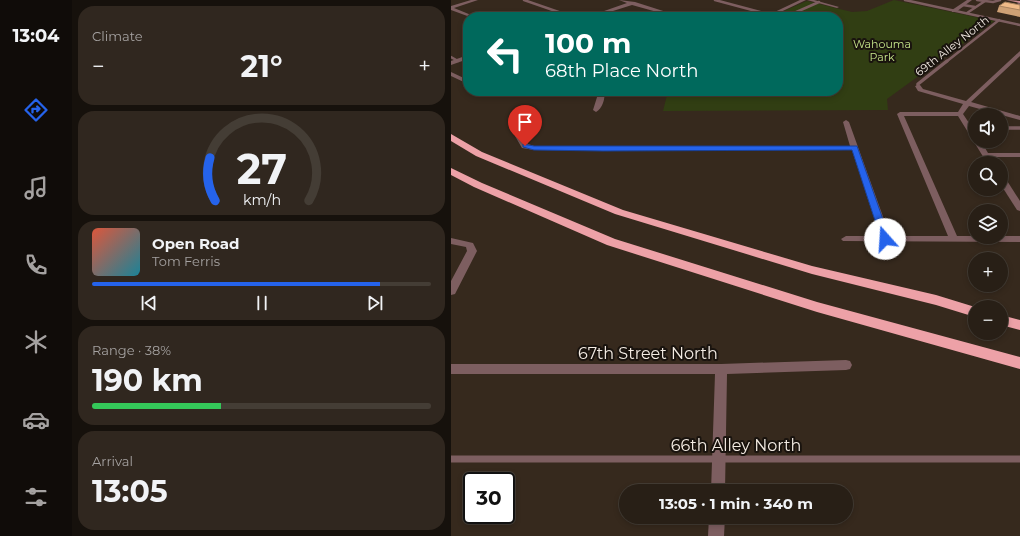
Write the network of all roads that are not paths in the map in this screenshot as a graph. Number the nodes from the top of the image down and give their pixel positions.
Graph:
1 (476, 0) edge
2 (524, 0) edge
3 (621, 0) edge
4 (640, 0) edge
5 (715, 0) edge
6 (804, 0) edge
7 (809, 0) edge
8 (905, 0) edge
9 (925, 0) edge
10 (970, 0) edge
11 (977, 0) edge
12 (1001, 0) edge
13 (1008, 0) edge
14 (985, 1) edge
15 (819, 2) junction
16 (631, 3) junction
17 (920, 3) junction
18 (1020, 3) edge
19 (963, 5) junction
20 (451, 7) edge
21 (837, 7) dead end
22 (975, 7) junction
23 (785, 9) junction
24 (1020, 9) edge
25 (954, 11) junction
26 (463, 12) edge
27 (559, 12) edge
28 (604, 12) edge
29 (662, 12) edge
30 (756, 12) edge
31 (778, 12) edge
32 (792, 12) edge
33 (797, 12) edge
34 (967, 14) junction
35 (999, 20) junction
36 (1020, 25) edge
37 (1020, 53) edge
38 (451, 57) edge
39 (463, 59) edge
40 (458, 61) junction
41 (451, 63) edge
42 (451, 74) edge
43 (463, 80) edge
44 (918, 86) joint
45 (602, 96) edge
46 (967, 103) junction
47 (596, 110) dead end
48 (960, 114) junction
49 (1020, 118) edge
50 (846, 122) dead end
51 (968, 123) edge
52 (1008, 128) edge
53 (1020, 128) edge
54 (519, 136) dead end
55 (451, 137) edge
56 (855, 148) junction
57 (982, 148) edge
58 (986, 155) joint
59 (1020, 155) edge
60 (451, 171) edge
61 (1008, 189) edge
62 (1020, 208) edge
63 (846, 239) dead end
64 (885, 239) junction
65 (1020, 239) edge
66 (954, 240) junction
67 (451, 241) edge
68 (451, 291) edge
69 (968, 310) edge
70 (1008, 322) edge
71 (1020, 325) edge
72 (1020, 363) edge
73 (846, 365) dead end
74 (451, 369) edge
75 (721, 369) junction
76 (719, 458) junction
77 (1020, 458) edge
78 (451, 459) edge
79 (718, 484) edge
80 (717, 524) edge
81 (716, 536) edge

1 - 20 street
2 - 27 lane
3 - 16 street
4 - 16 street
5 - 30 lane
6 - 23 street
7 - 15 street
8 - 17 lane
9 - 17 lane
10 - 19 street
11 - 14 lane
12 - 14 lane
13 - 18 main road
14 - 22 lane
15 - 21 street
15 - 33 lane
16 - 28 street
16 - 29 street
17 - 25 lane
18 - 24 lane
19 - 22 lane
19 - 25 street
20 - 26 street
22 - 34 lane
23 - 31 street
23 - 32 lane
25 - 34 lane
34 - 35 lane
35 - 36 lane
35 - 44 lane, 69th Alley North
37 - 46 street
38 - 40 lane
39 - 40 street
40 - 41 street
42 - 43 street
44 - 46 street
45 - 47 street
46 - 48 street
46 - 49 street
48 - 51 street
48 - 66 street
50 - 56 street
52 - 53 lane
54 - 56 street
55 - 69 highway
56 - 64 street
57 - 58 street
58 - 59 street
60 - 72 highway
61 - 62 street
63 - 64 street
64 - 66 street
65 - 66 street
67 - 68 street
70 - 71 highway
73 - 75 street, 67th Street North
74 - 75 street, 67th Street North
75 - 76 street
76 - 77 lane, 66th Alley North
76 - 78 lane, 66th Alley North
76 - 79 street
80 - 81 street

